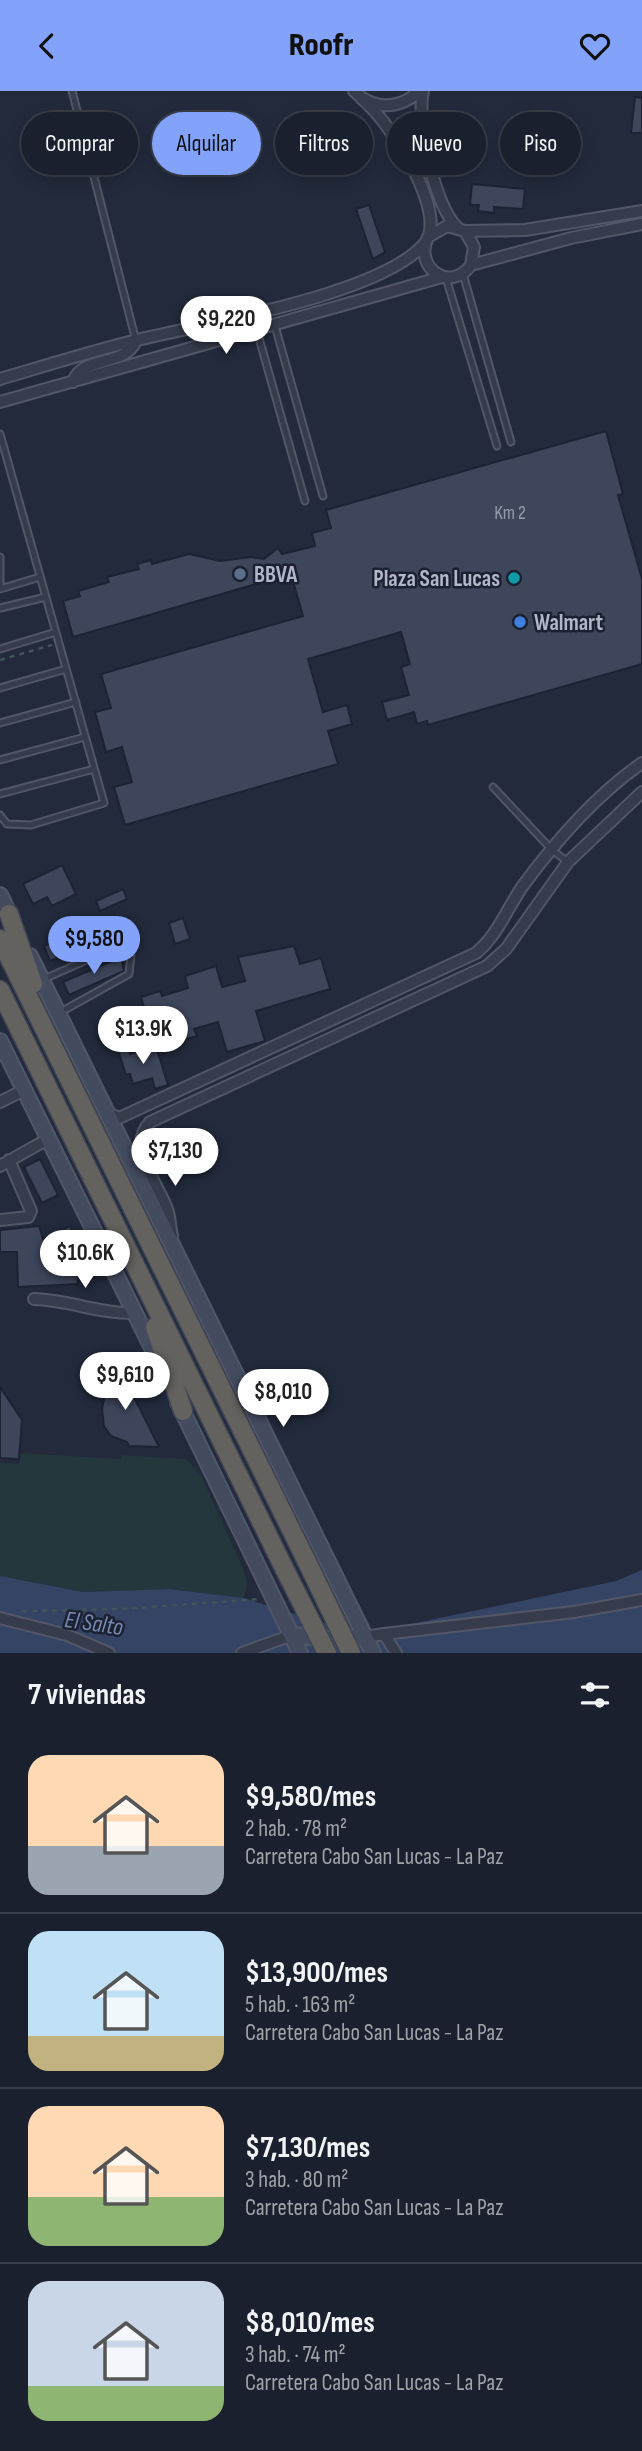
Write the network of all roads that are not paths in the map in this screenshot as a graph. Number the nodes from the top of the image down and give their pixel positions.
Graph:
1 (72, 91) edge
2 (421, 91) edge
3 (357, 94) edge
4 (642, 211) edge
5 (642, 224) edge
6 (461, 229) junction
7 (426, 240) junction
8 (467, 270) junction
9 (444, 278) junction
10 (275, 326) junction
11 (257, 331) junction
12 (136, 341) junction
13 (0, 379) edge
14 (73, 382) junction
15 (0, 402) edge
16 (0, 437) edge
17 (511, 442) dead end
18 (497, 446) dead end
19 (323, 496) dead end
20 (305, 501) dead end
21 (0, 559) edge
22 (40, 577) junction
23 (0, 589) edge
24 (46, 597) junction
25 (0, 608) edge
26 (56, 632) junction
27 (0, 649) edge
28 (66, 669) junction
29 (0, 688) edge
30 (76, 702) junction
31 (0, 723) edge
32 (85, 737) junction
33 (0, 760) edge
34 (642, 763) edge
35 (94, 769) junction
36 (494, 787) dead end
37 (642, 792) edge
38 (0, 794) edge
39 (0, 815) edge
40 (552, 850) junction
41 (568, 862) junction
42 (0, 895) edge
43 (9, 914) junction
44 (0, 939) edge
45 (42, 980) junction
46 (0, 990) edge
47 (58, 1013) junction
48 (0, 1041) edge
49 (6, 1067) edge
50 (67, 1076) junction
51 (24, 1090) junction
52 (0, 1102) edge
53 (108, 1113) junction
54 (48, 1139) junction
55 (5, 1163) edge
56 (0, 1220) edge
57 (173, 1245) junction
58 (136, 1267) junction
59 (34, 1299) dead end
60 (135, 1313) junction
61 (183, 1411) junction
62 (642, 1600) edge
63 (0, 1618) edge
64 (292, 1635) junction
65 (384, 1635) junction
66 (365, 1637) junction
67 (109, 1653) edge
68 (242, 1653) edge
69 (300, 1653) edge
70 (327, 1653) edge
71 (351, 1653) edge
72 (373, 1653) edge
73 (396, 1653) edge

1 - 12 lane
2 - 3 street
2 - 6 street
3 - 7 street
4 - 6 street
5 - 8 street
6 - 7 street
6 - 8 street
7 - 9 street
7 - 12 street
8 - 9 street
8 - 17 lane
9 - 10 street
9 - 18 lane
10 - 11 street
10 - 19 lane
11 - 14 street
11 - 20 lane
12 - 13 street
12 - 14 street
14 - 15 street
16 - 22 lane
21 - 23 lane
22 - 23 lane
22 - 24 lane
24 - 25 lane
24 - 26 lane
26 - 27 lane
26 - 28 lane
28 - 29 lane
28 - 30 lane
30 - 31 lane
30 - 32 lane
32 - 33 lane
32 - 35 lane
34 - 40 street
35 - 38 lane
35 - 39 lane
36 - 40 lane
37 - 41 street
40 - 41 lane
40 - 53 street
41 - 57 street
42 - 43 main road
43 - 45 main road
43 - 50 highway
44 - 50 highway
45 - 47 main road
45 - 47 lane
46 - 58 highway
47 - 53 main road
48 - 49 main road
49 - 51 main road
50 - 71 highway, bridge
51 - 52 street
51 - 54 main road
53 - 57 main road
54 - 55 street
54 - 60 main road
55 - 56 street
57 - 66 main road
58 - 61 highway
58 - 70 highway, bridge
59 - 60 street
60 - 61 main road
61 - 64 main road
62 - 65 street
63 - 67 street
64 - 66 main road
64 - 68 street
64 - 69 main road
65 - 66 street
65 - 73 street
66 - 72 main road

